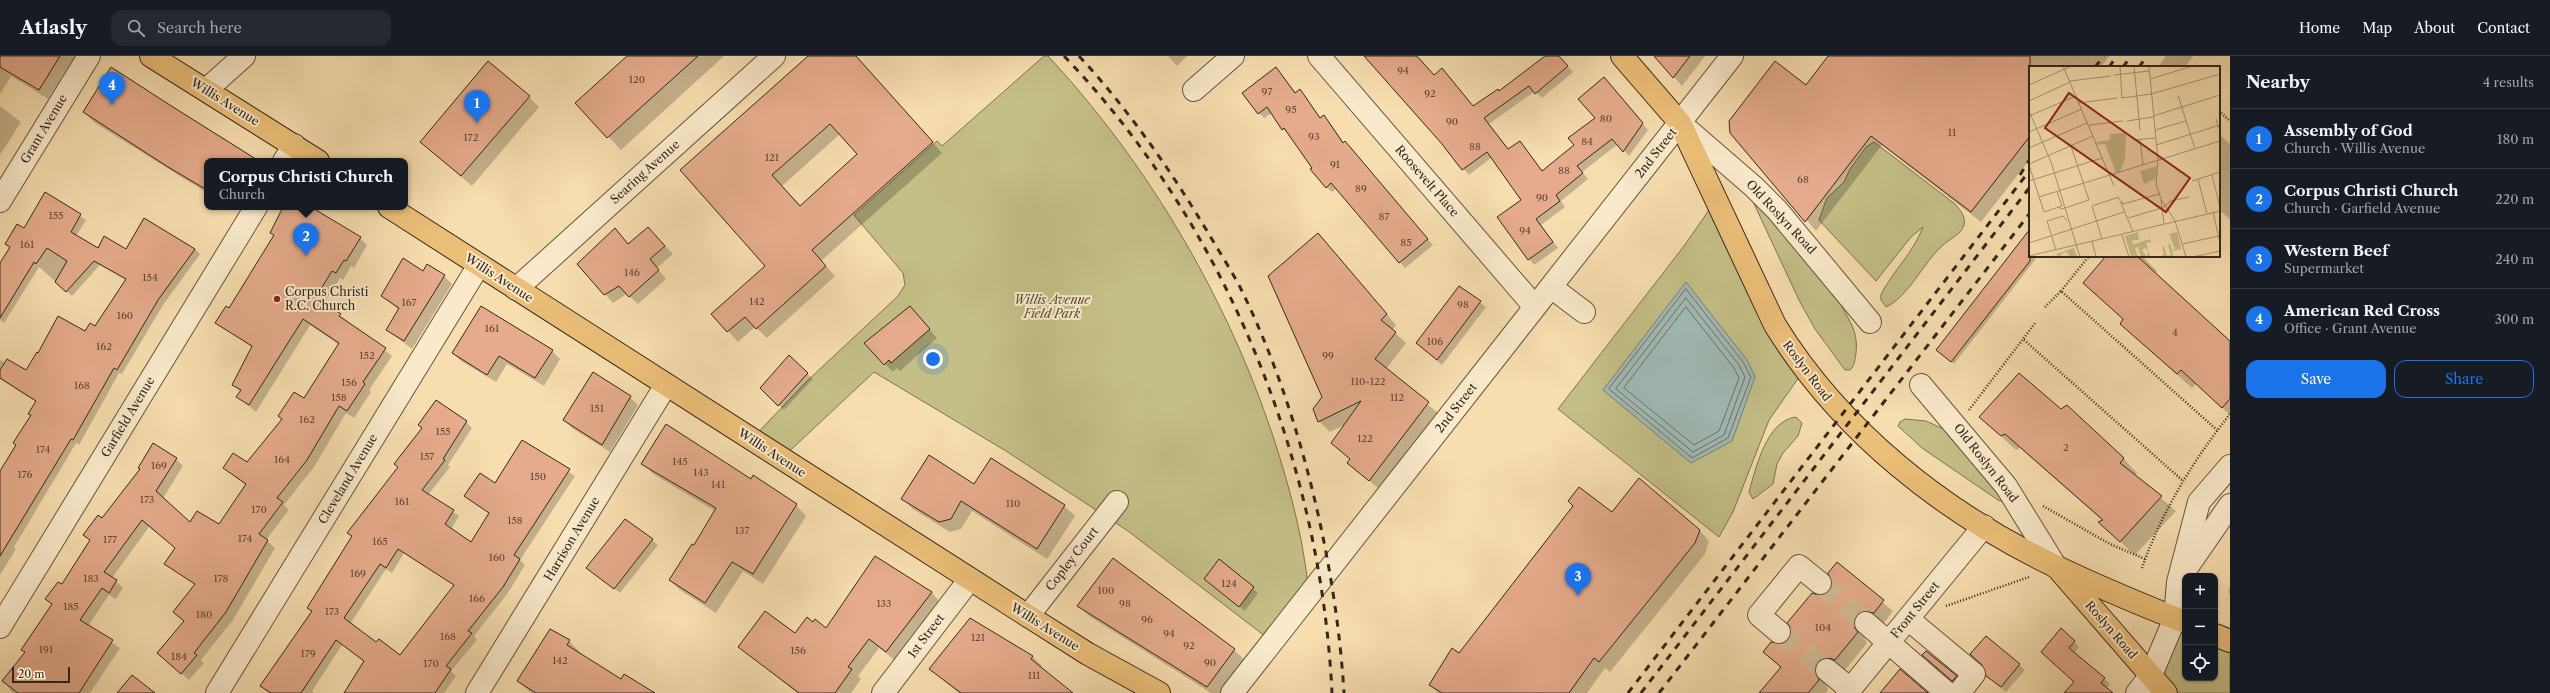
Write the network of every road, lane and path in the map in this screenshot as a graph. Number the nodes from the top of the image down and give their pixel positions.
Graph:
1 (89, 56) edge
2 (152, 56) edge
3 (244, 56) edge
4 (774, 56) edge
5 (1233, 56) edge
6 (1319, 56) edge
7 (1622, 56) edge
8 (1732, 56) edge
9 (206, 90) junction
10 (1194, 90) dead end
11 (2220, 112) edge
12 (2230, 121) edge
13 (1680, 123) junction
14 (289, 153) edge
15 (307, 158) edge
16 (0, 201) edge
17 (254, 210) edge
18 (394, 210) edge
19 (2088, 257) edge
20 (479, 265) junction
21 (1551, 287) junction
22 (516, 289) junction
23 (2061, 291) junction
24 (1535, 307) junction
25 (2045, 307) dead end
26 (1584, 312) dead end
27 (1870, 322) dead end
28 (2036, 322) dead end
29 (2024, 340) junction
30 (666, 385) junction
31 (1921, 385) dead end
32 (1967, 412) dead end
33 (2217, 430) dead end
34 (2230, 466) edge
35 (2182, 480) dead end
36 (1117, 502) dead end
37 (2041, 504) dead end
38 (2230, 505) edge
39 (1984, 526) junction
40 (2145, 559) dead end
41 (2056, 567) junction
42 (2029, 578) dead end
43 (970, 579) junction
44 (2178, 582) junction
45 (1820, 583) tunnel mouth
46 (6, 606) edge
47 (1942, 608) dead end
48 (1028, 616) junction
49 (1908, 619) junction
50 (2180, 620) edge
51 (1866, 623) tunnel mouth
52 (0, 627) edge
53 (1779, 632) tunnel mouth
54 (2218, 636) edge
55 (2230, 641) edge
56 (1889, 642) junction
57 (1827, 670) tunnel mouth
58 (2151, 676) junction
59 (1848, 691) edge
60 (217, 693) edge
61 (477, 693) edge
62 (883, 693) edge
63 (1159, 693) edge
64 (1232, 693) edge
65 (1946, 693) edge
66 (1959, 693) edge
67 (2137, 693) edge
68 (2166, 693) edge

1 - 16 street, Grant Avenue
2 - 9 main road, Willis Avenue
3 - 9 street
4 - 22 street, Searing Avenue
5 - 10 street
6 - 24 street, Roosevelt Place
7 - 13 main road, Roslyn Road
8 - 13 street, 2nd Street
9 - 14 main road, Willis Avenue
11 - 12 path
13 - 21 street, 2nd Street
13 - 27 street, Old Roslyn Road
13 - 39 main road, Roslyn Road
14 - 15 main road, Willis Avenue
17 - 46 street, Garfield Avenue
18 - 20 main road, Willis Avenue
19 - 23 path
20 - 22 main road, Willis Avenue
20 - 60 street, Cleveland Avenue
21 - 24 street, 2nd Street
21 - 26 street
22 - 30 main road, Willis Avenue
23 - 25 path
23 - 33 path
24 - 64 street, 2nd Street
28 - 29 path
29 - 32 path
29 - 35 path
30 - 43 main road, Willis Avenue
30 - 61 street, Harrison Avenue
31 - 41 street, Old Roslyn Road
34 - 44 street
36 - 48 street, Copley Court
37 - 40 path
38 - 44 street
39 - 41 main road, Roslyn Road
39 - 49 street, Front Street
41 - 50 main road, Roslyn Road
41 - 58 main road, Roslyn Road
42 - 47 path
43 - 48 main road, Willis Avenue
43 - 62 street, 1st Street
44 - 50 street
45 - 53 street
46 - 52 street, Garfield Avenue
48 - 63 main road, Willis Avenue
49 - 56 street, Front Street
49 - 66 street
50 - 58 street
51 - 56 street
54 - 55 main road
56 - 59 street, Front Street
56 - 65 street
57 - 59 street
58 - 67 street
58 - 68 main road, Roslyn Road

